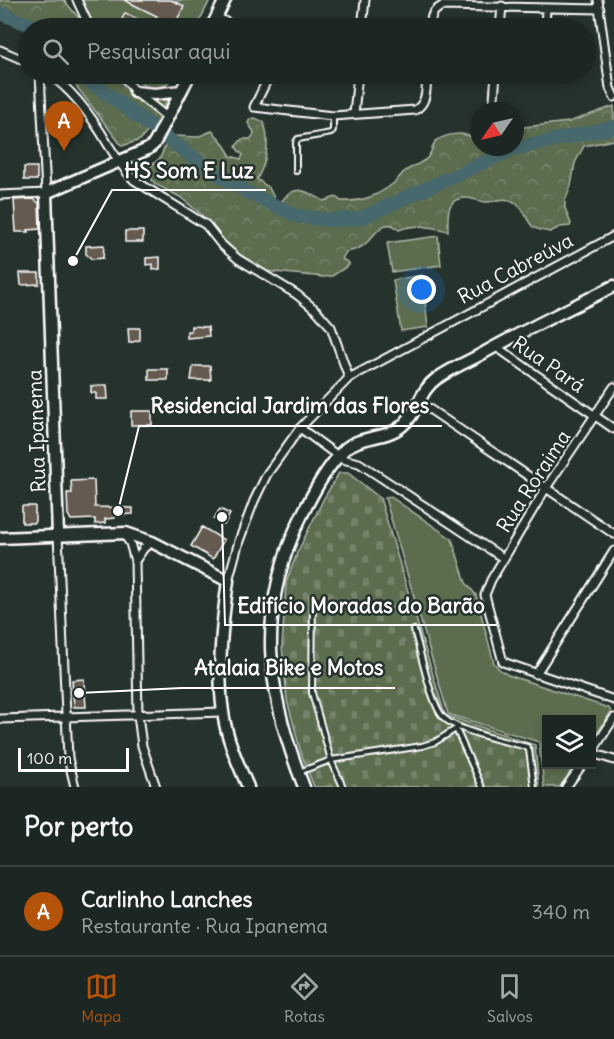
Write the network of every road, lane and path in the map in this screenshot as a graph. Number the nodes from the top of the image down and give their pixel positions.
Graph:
1 (76, 0) edge
2 (225, 0) edge
3 (365, 0) edge
4 (598, 0) edge
5 (502, 6) junction
6 (546, 8) junction
7 (600, 9) junction
8 (216, 17) edge
9 (85, 18) edge
10 (363, 18) edge
11 (431, 18) edge
12 (501, 18) edge
13 (546, 18) edge
14 (0, 50) edge
15 (18, 58) edge
16 (41, 84) edge
17 (60, 84) edge
18 (129, 84) edge
19 (185, 84) edge
20 (265, 84) edge
21 (357, 84) edge
22 (426, 84) edge
23 (495, 84) edge
24 (181, 91) junction
25 (135, 92) junction
26 (614, 97) edge
27 (494, 102) edge
28 (354, 114) junction
29 (333, 116) junction
30 (167, 120) junction
31 (119, 162) junction
32 (296, 171) dead end
33 (46, 193) junction
34 (0, 195) edge
35 (614, 236) edge
36 (614, 286) edge
37 (495, 346) junction
38 (349, 378) junction
39 (614, 387) edge
40 (419, 402) junction
41 (594, 416) junction
42 (300, 428) junction
43 (614, 429) edge
44 (339, 457) junction
45 (546, 488) junction
46 (123, 533) junction
47 (614, 534) edge
48 (58, 535) junction
49 (0, 538) edge
50 (152, 542) junction
51 (614, 551) edge
52 (503, 558) junction
53 (135, 561) junction
54 (228, 581) junction
55 (313, 597) dead end
56 (414, 630) dead end
57 (536, 674) junction
58 (614, 700) edge
59 (223, 712) junction
60 (138, 715) junction
61 (65, 718) junction
62 (614, 718) edge
63 (0, 719) edge
64 (457, 728) junction
65 (596, 745) edge
66 (596, 754) edge
67 (331, 760) junction
68 (614, 760) edge
69 (580, 769) edge
70 (298, 773) junction
71 (75, 787) edge
72 (156, 787) edge
73 (248, 787) edge
74 (304, 787) edge
75 (343, 787) edge
76 (482, 787) edge
77 (534, 787) edge
78 (566, 787) edge

1 - 9 street
2 - 8 street
3 - 10 street
4 - 7 street
5 - 6 street
5 - 11 street
5 - 12 street
6 - 7 street
6 - 13 street
7 - 26 street
14 - 15 street
16 - 33 street, Rua Ipanema
17 - 31 street
18 - 25 street
19 - 24 street
20 - 29 street
21 - 28 street
22 - 28 street
23 - 27 street
24 - 25 street
24 - 30 street
25 - 30 street
28 - 29 street
29 - 32 lane
30 - 31 street
31 - 33 street
31 - 38 street
33 - 34 street
33 - 48 street, Rua Ipanema
35 - 38 street, Rua Cabreúva
36 - 37 street
37 - 40 street
37 - 41 street, Rua Pará
38 - 42 street, Rua Cabreúva
39 - 41 street, Rua Roraima
40 - 44 street
40 - 45 street
41 - 43 street, Rua Pará
41 - 45 street, Rua Roraima
42 - 44 street
42 - 54 street, Rua Cabreúva
44 - 52 street
44 - 70 street
45 - 47 street
45 - 52 street, Rua Roraima
46 - 48 street
46 - 50 street
46 - 53 street
48 - 49 street
48 - 61 street, Rua Ipanema
50 - 53 street
50 - 54 street
51 - 57 street
52 - 57 street, Rua Roraima
53 - 60 street
54 - 59 street, Rua Cabreúva
55 - 67 lane
56 - 64 lane
57 - 58 street
59 - 60 street
59 - 73 street, Rua Cabreúva
60 - 61 street
60 - 72 street
61 - 63 street
61 - 71 street, Rua Ipanema
62 - 65 street
64 - 67 lane
64 - 76 lane
64 - 77 lane
66 - 68 street
67 - 70 lane
67 - 75 lane
69 - 78 street
70 - 74 street

